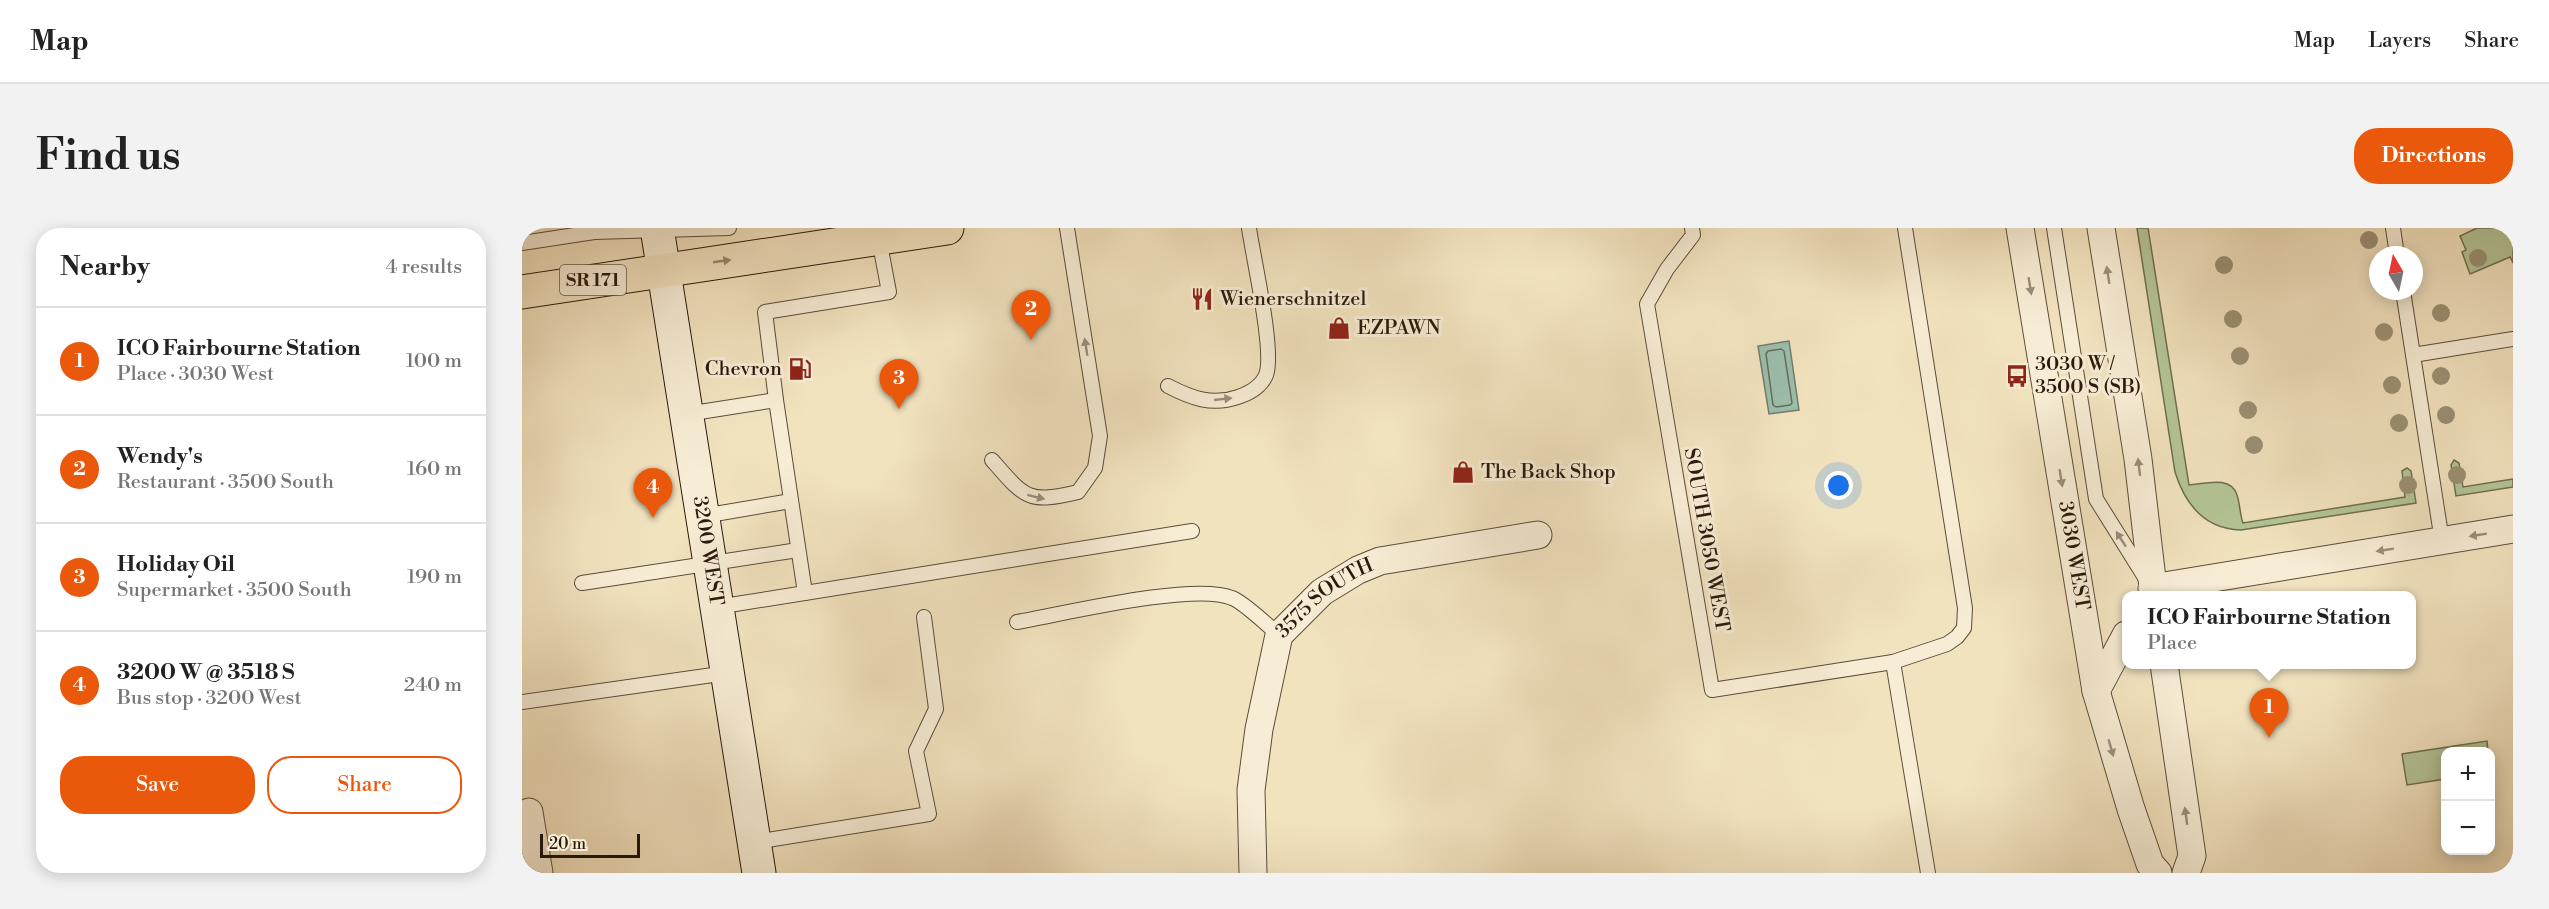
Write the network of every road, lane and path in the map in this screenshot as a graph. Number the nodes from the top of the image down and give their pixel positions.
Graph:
1 (729, 228) edge
2 (947, 228) edge
3 (1067, 228) edge
4 (1248, 228) edge
5 (1692, 228) edge
6 (1905, 228) edge
7 (2020, 228) edge
8 (2054, 228) edge
9 (2101, 228) edge
10 (2393, 228) edge
11 (657, 229) edge
12 (879, 239) junction
13 (522, 243) edge
14 (2396, 246) edge
15 (664, 269) junction
16 (522, 292) edge
17 (2404, 300) edge
18 (2513, 339) edge
19 (2413, 355) junction
20 (1168, 386) dead end
21 (776, 400) junction
22 (687, 414) junction
23 (992, 460) dead end
24 (791, 501) junction
25 (703, 516) junction
26 (2513, 529) edge
27 (1192, 531) dead end
28 (1538, 535) dead end
29 (2442, 541) junction
30 (798, 550) junction
31 (710, 563) junction
32 (582, 583) dead end
33 (2150, 591) edge
34 (2151, 591) edge
35 (2162, 591) edge
36 (805, 594) junction
37 (717, 607) junction
38 (924, 618) dead end
39 (1017, 622) dead end
40 (1280, 635) junction
41 (2122, 644) edge
42 (1893, 662) junction
43 (2165, 669) edge
44 (728, 673) junction
45 (2096, 691) junction
46 (522, 702) edge
47 (529, 812) dead end
48 (757, 858) edge
49 (539, 873) edge
50 (1253, 873) edge
51 (1928, 873) edge
52 (2158, 873) edge
53 (2186, 873) edge

1 - 11 lane
2 - 12 main road, SR 171
23 -> 3 lane
20 -> 4 lane
5 - 42 lane, SOUTH 3050 WEST
6 - 42 lane
7 -> 45 street, 3030 WEST
33 -> 8 lane
34 -> 9 street
10 - 14 lane
11 - 13 lane
11 - 15 street, 3200 WEST
15 -> 12 main road, SR 171
12 - 21 lane
15 - 16 main road, SR 171
15 - 22 street, 3200 WEST
17 - 19 lane
18 - 19 lane
19 - 29 lane
21 - 22 lane
21 - 24 lane
22 - 25 street, 3200 WEST
24 - 25 lane
24 - 30 lane
25 - 31 street, 3200 WEST
26 -> 29 street
27 - 36 lane
28 - 40 street, 3575 SOUTH
29 -> 35 street
30 - 31 lane
30 - 36 lane
31 - 32 lane
31 - 37 street, 3200 WEST
36 - 37 lane
37 - 44 street, 3200 WEST
38 - 48 lane
39 - 40 lane
40 - 50 street, 3575 SOUTH
41 - 45 street
42 - 51 lane
53 -> 43 street
44 - 46 lane
44 - 48 street, 3200 WEST
45 -> 52 street, 3030 WEST
47 - 49 street

